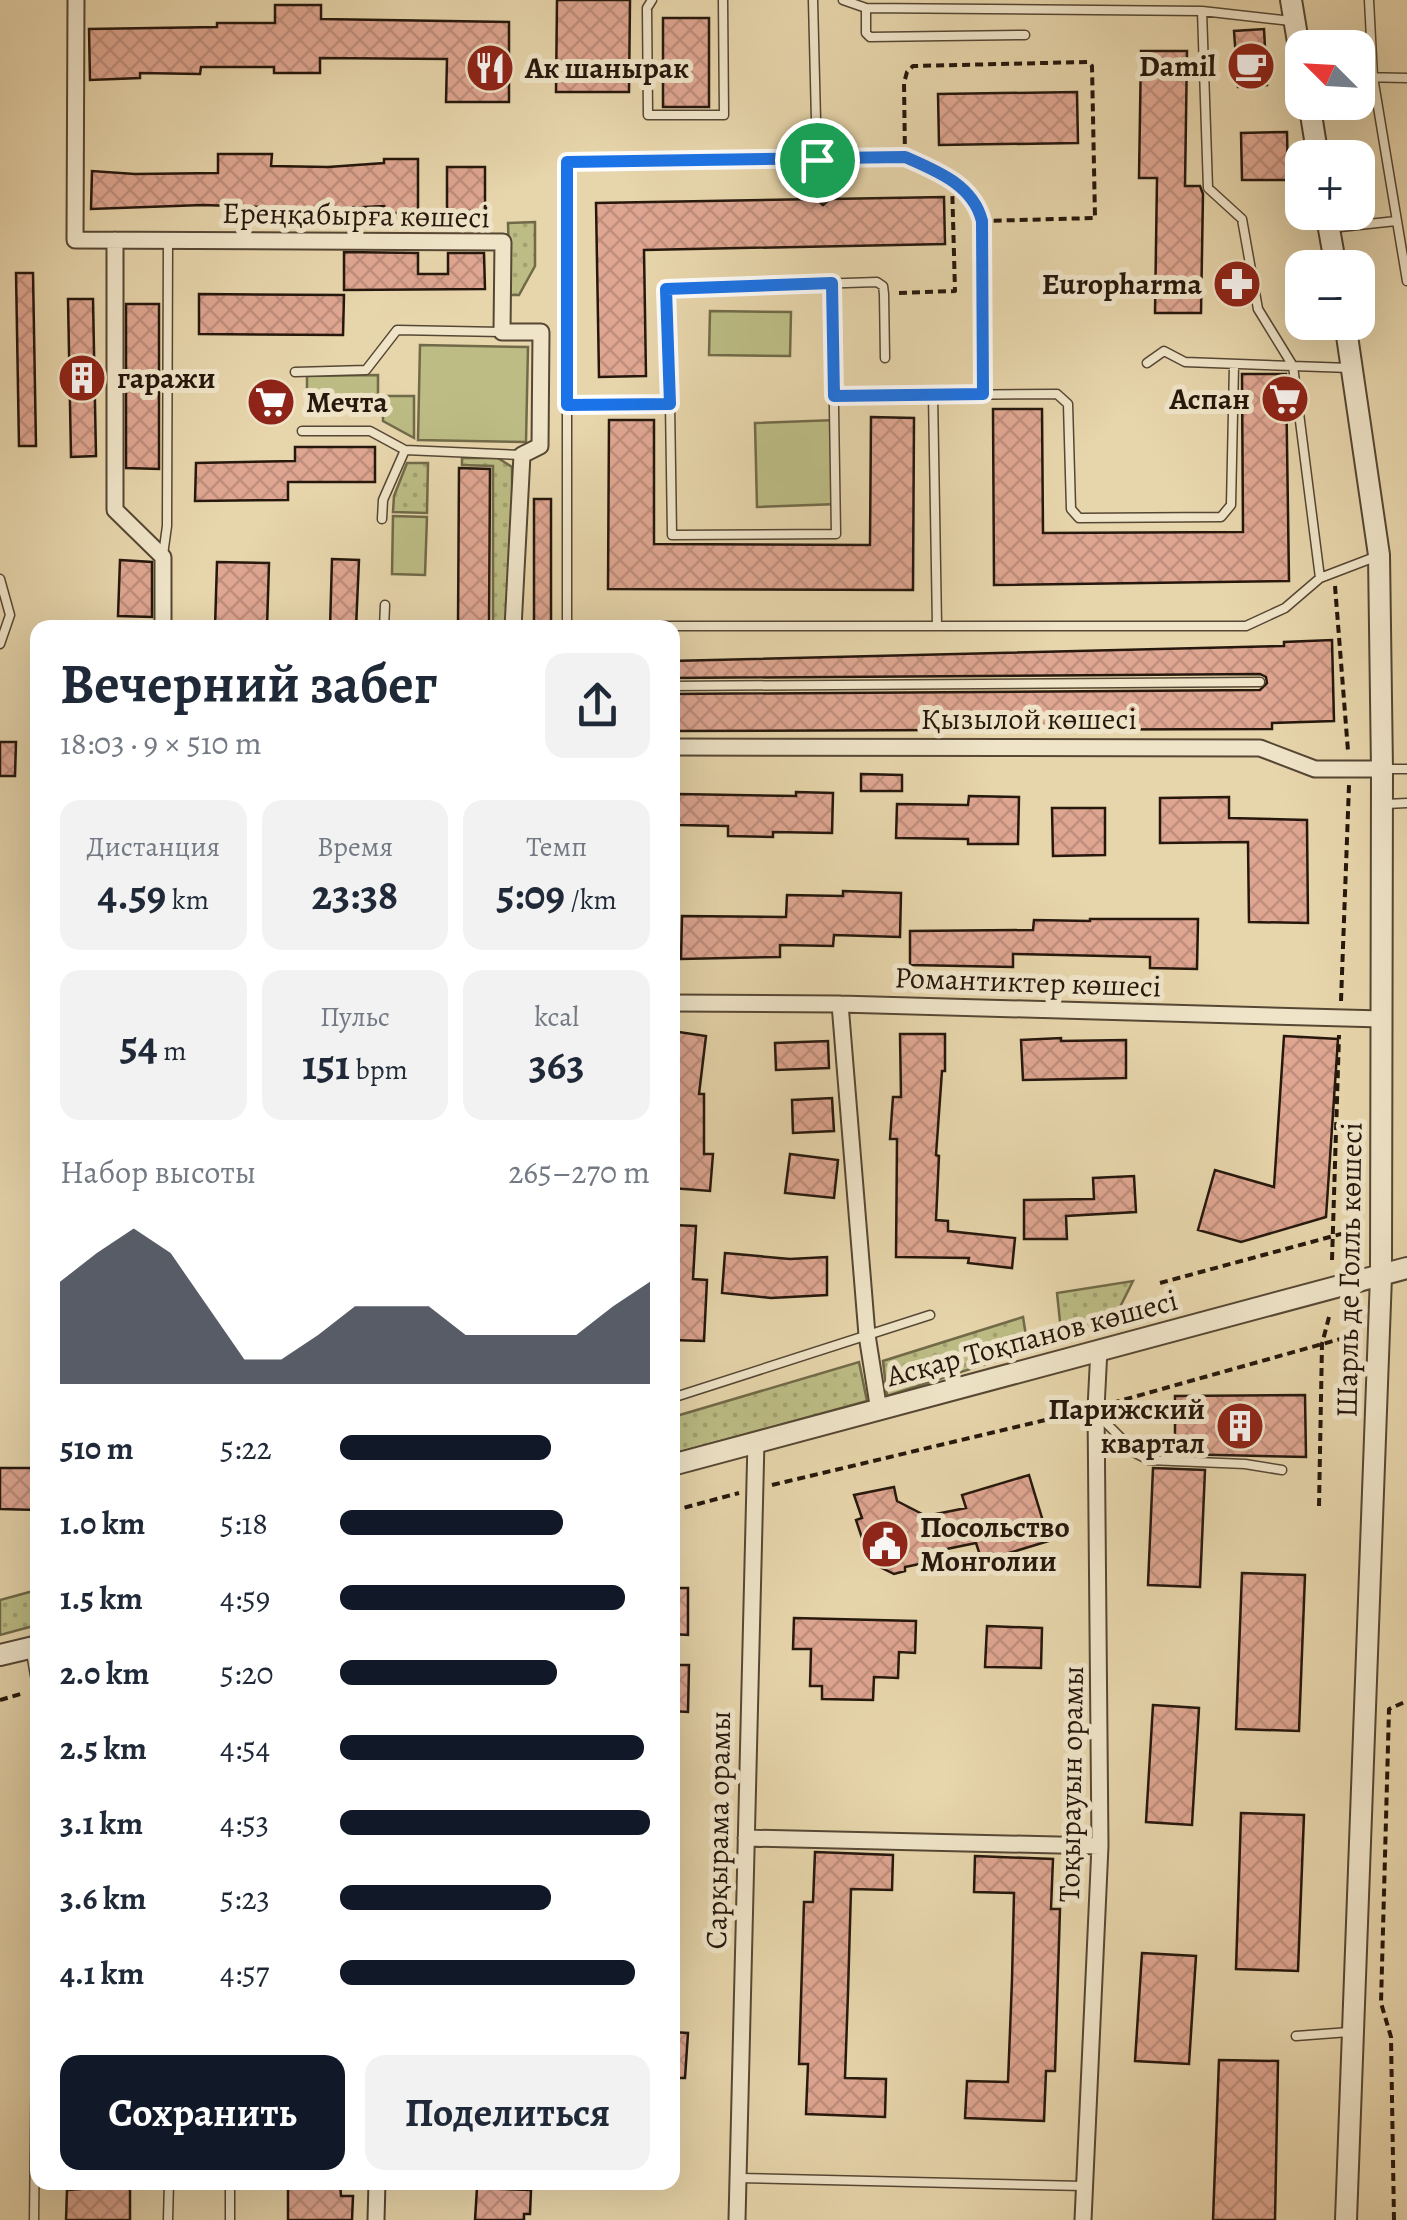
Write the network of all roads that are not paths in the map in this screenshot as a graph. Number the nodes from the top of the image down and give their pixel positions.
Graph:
1 (76, 0) edge
2 (652, 0) edge
3 (723, 0) edge
4 (813, 0) edge
5 (843, 0) edge
6 (1292, 0) edge
7 (1369, 0) edge
8 (866, 8) junction
9 (1202, 11) junction
10 (1294, 22) junction
11 (1295, 30) edge
12 (1371, 30) edge
13 (1025, 35) dead end
14 (1375, 77) edge
15 (1407, 78) edge
16 (1375, 84) edge
17 (817, 160) junction
18 (823, 198) dead end
19 (1375, 221) edge
20 (1396, 221) junction
21 (115, 240) junction
22 (168, 240) junction
23 (1407, 281) edge
24 (832, 283) junction
25 (502, 332) junction
26 (1347, 340) edge
27 (885, 358) dead end
28 (1147, 362) dead end
29 (1234, 365) junction
30 (1293, 366) junction
31 (1352, 368) junction
32 (295, 372) dead end
33 (933, 394) junction
34 (834, 396) junction
35 (670, 404) junction
36 (567, 405) junction
37 (302, 431) dead end
38 (404, 450) junction
39 (522, 456) junction
40 (382, 519) dead end
41 (163, 556) junction
42 (1378, 556) junction
43 (1320, 578) junction
44 (0, 579) edge
45 (384, 605) dead end
46 (163, 620) edge
47 (384, 620) edge
48 (513, 620) edge
49 (567, 620) edge
50 (680, 626) edge
51 (937, 626) junction
52 (0, 644) edge
53 (1260, 682) dead end
54 (680, 686) edge
55 (680, 747) edge
56 (1382, 768) junction
57 (1407, 768) edge
58 (1382, 804) junction
59 (1407, 804) edge
60 (680, 1003) edge
61 (840, 1004) junction
62 (1382, 1020) junction
63 (1407, 1268) edge
64 (1382, 1276) junction
65 (930, 1315) dead end
66 (868, 1335) junction
67 (1100, 1349) junction
68 (680, 1395) edge
69 (879, 1411) junction
70 (1096, 1411) junction
71 (756, 1441) junction
72 (680, 1463) edge
73 (1282, 1470) dead end
74 (30, 1648) edge
75 (0, 1655) edge
76 (746, 1838) junction
77 (1100, 1846) junction
78 (1353, 2032) junction
79 (1296, 2036) dead end
80 (738, 2178) junction
81 (1085, 2186) junction
82 (34, 2190) edge
83 (169, 2190) edge
84 (230, 2190) edge
85 (377, 2190) edge
86 (34, 2220) edge
87 (168, 2220) edge
88 (230, 2220) edge
89 (376, 2220) edge
90 (736, 2220) edge
91 (1083, 2220) edge
92 (1346, 2220) edge

1 - 21 street, Ереңқабырға көшесі
2 - 3 lane
4 - 17 lane
5 - 8 lane
6 - 10 street
7 - 12 lane
8 - 9 lane
8 - 13 lane
9 - 10 lane
9 - 30 lane
10 - 11 street
14 - 15 lane
16 - 20 lane
17 - 18 lane
17 - 36 lane
19 - 20 lane
20 - 23 lane
21 - 22 street, Ереңқабырға көшесі
21 - 41 street
22 - 25 street, Ереңқабырға көшесі
22 - 41 lane
24 - 27 lane
24 - 34 lane
24 - 35 lane
25 - 32 lane
25 - 39 street
26 - 31 street, Шарль де Голль көшесі
28 - 29 lane
29 - 30 lane
29 - 33 lane
30 - 31 lane
30 - 43 lane
31 - 42 street, Шарль де Голль көшесі
33 - 34 lane
33 - 51 lane
34 - 35 lane
35 - 36 lane
36 - 49 lane
37 - 38 lane
38 - 39 lane
38 - 40 lane
39 - 48 street
41 - 46 street
42 - 43 lane
42 - 56 street, Шарль де Голль көшесі
43 - 51 lane
44 - 52 lane
45 - 47 lane
50 - 51 lane
53 - 54 lane
55 - 56 street, Қызылой көшесі
56 - 57 lane
56 - 58 street, Шарль де Голль көшесі
58 - 59 lane
58 - 62 street, Шарль де Голль көшесі
60 - 61 street, Романтиктер көшесі
61 - 62 street, Романтиктер көшесі
61 - 66 street
62 - 64 street, Шарль де Голль көшесі
63 - 64 street, Асқар Тоқпанов көшесі
64 - 67 street, Асқар Тоқпанов көшесі
64 - 78 street, Шарль де Голль көшесі
65 - 66 lane
66 - 68 lane
66 - 69 street
67 - 69 street, Асқар Тоқпанов көшесі
67 - 70 street, Тоқырауын орамы
69 - 71 street, Асқар Тоқпанов көшесі
70 - 73 lane
70 - 77 street, Тоқырауын орамы
71 - 72 street, Асқар Тоқпанов көшесі
71 - 76 street, Сарқырама орамы
74 - 75 street
76 - 77 street
76 - 80 street, Сарқырама орамы
77 - 81 street, Тоқырауын орамы
78 - 79 lane
78 - 92 street, Шарль де Голль көшесі
80 - 81 lane
80 - 90 street, Сарқырама орамы
81 - 91 street, Тоқырауын орамы
82 - 86 lane
83 - 87 lane
84 - 88 lane
85 - 89 street

